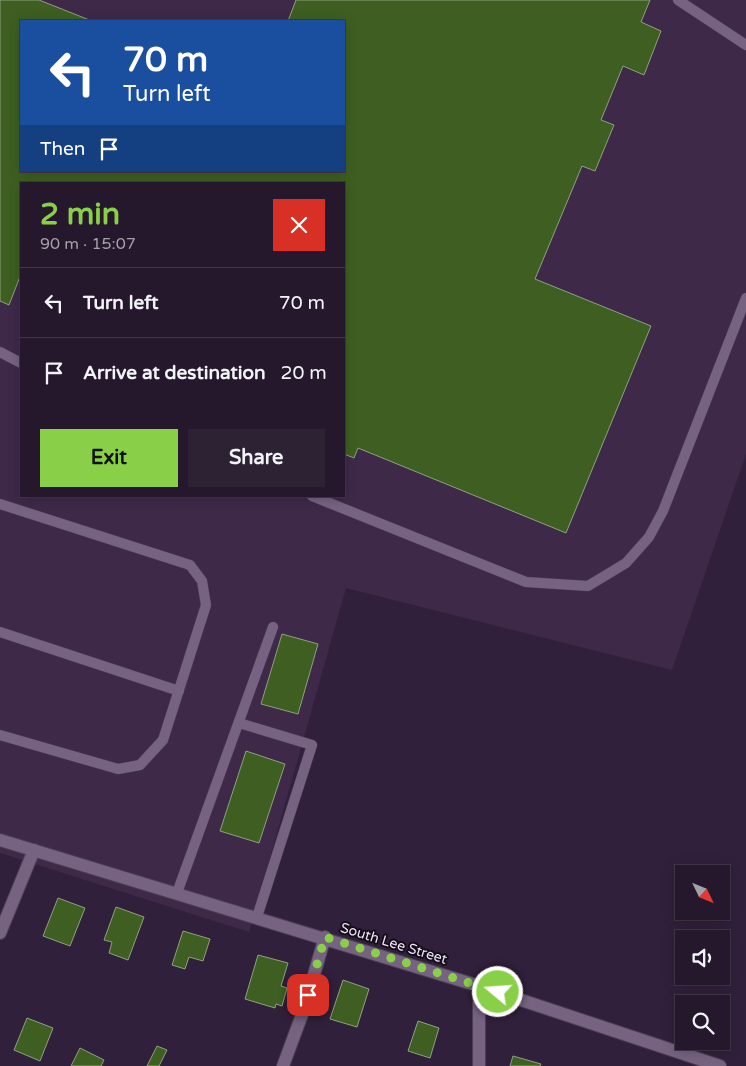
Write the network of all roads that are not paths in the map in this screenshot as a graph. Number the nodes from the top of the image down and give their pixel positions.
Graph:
1 (678, 0) edge
2 (746, 45) edge
3 (746, 298) edge
4 (0, 352) edge
5 (20, 362) edge
6 (314, 497) edge
7 (0, 504) edge
8 (273, 627) dead end
9 (0, 632) edge
10 (179, 691) junction
11 (238, 723) junction
12 (0, 735) edge
13 (0, 840) edge
14 (34, 850) junction
15 (177, 893) junction
16 (257, 917) junction
17 (0, 932) edge
18 (325, 937) junction
19 (479, 986) junction
20 (283, 1066) edge
21 (479, 1066) edge
22 (720, 1066) edge

1 - 2 lane
3 - 6 lane
4 - 5 lane
7 - 10 lane
8 - 11 lane
9 - 10 lane
10 - 12 lane
11 - 15 lane
11 - 16 lane
13 - 14 street, South Lee Street
14 - 15 street, South Lee Street
14 - 17 street
15 - 16 street, South Lee Street
16 - 18 street, South Lee Street
18 - 19 street, South Lee Street
18 - 20 street
19 - 21 street
19 - 22 street, South Lee Street

